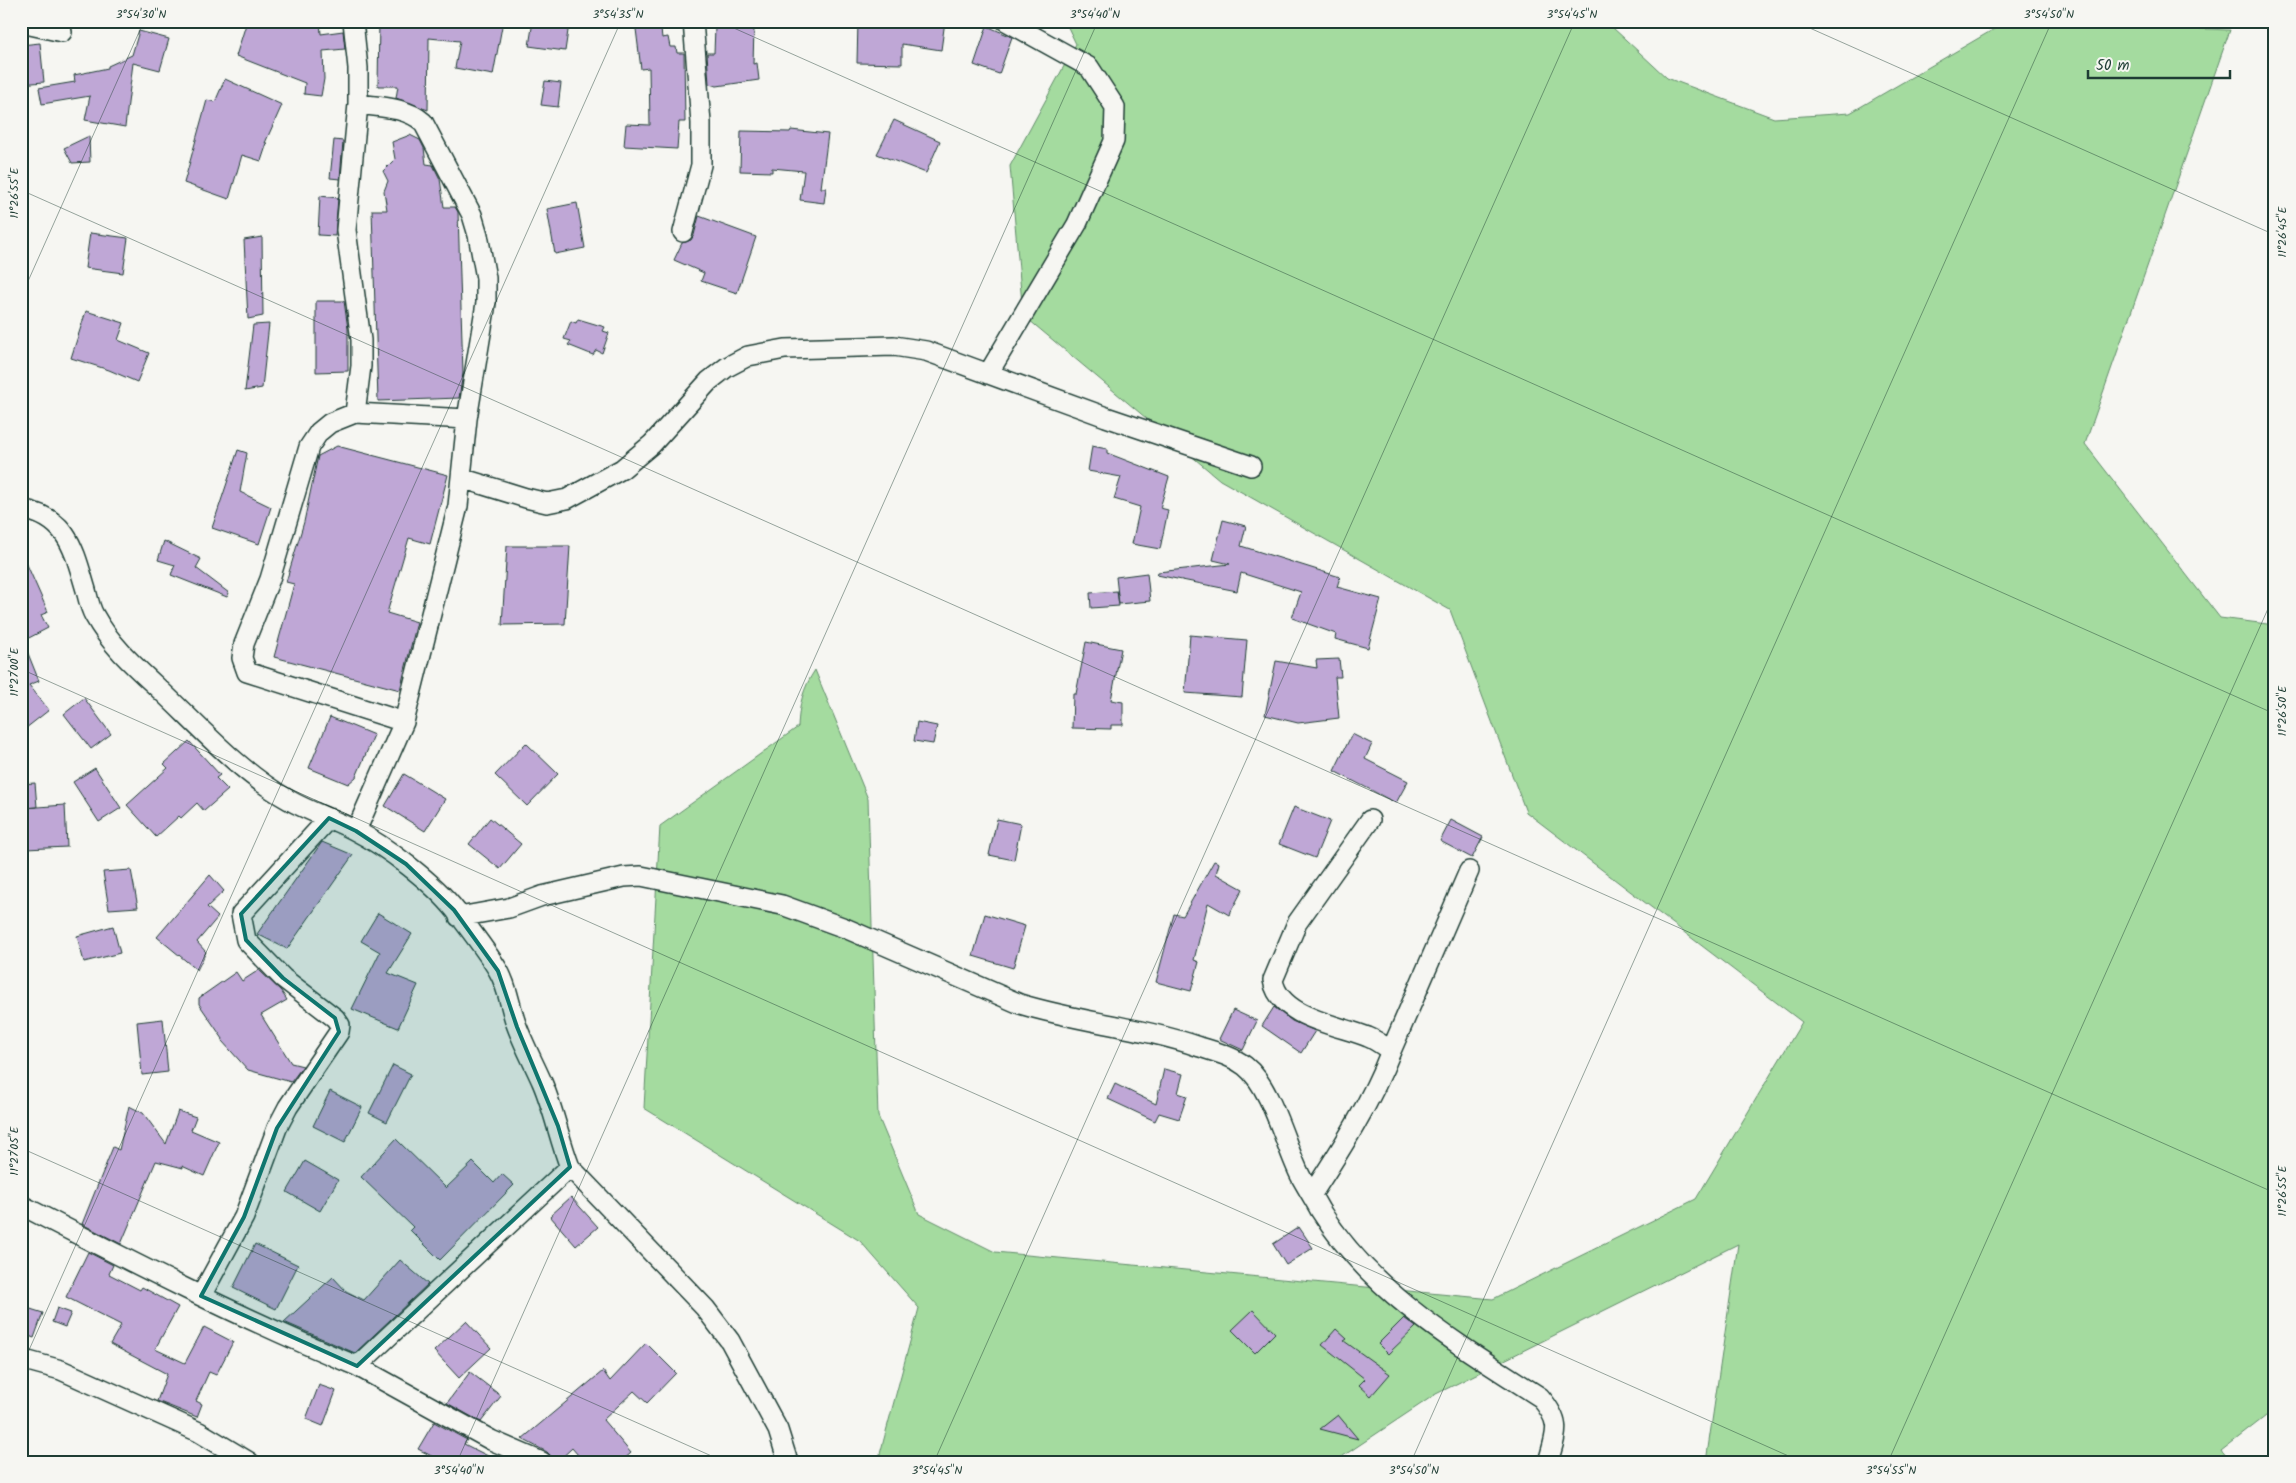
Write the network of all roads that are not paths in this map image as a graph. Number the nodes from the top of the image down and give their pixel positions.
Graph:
1 (353, 21) edge
2 (693, 21) edge
3 (1006, 21) edge
4 (21, 23) edge
5 (62, 32) dead end
6 (358, 104) junction
7 (683, 232) dead end
8 (988, 374) junction
9 (355, 413) junction
10 (467, 419) junction
11 (1251, 466) dead end
12 (462, 478) junction
13 (21, 509) edge
14 (404, 722) junction
15 (329, 818) junction
16 (1370, 820) dead end
17 (356, 831) junction
18 (1469, 871) dead end
19 (460, 917) junction
20 (1392, 1051) junction
21 (570, 1167) junction
22 (1312, 1194) junction
23 (21, 1205) edge
24 (200, 1296) junction
25 (21, 1358) edge
26 (357, 1366) junction
27 (249, 1462) edge
28 (542, 1462) edge
29 (788, 1462) edge
30 (1548, 1462) edge

1 - 6 street
2 - 7 street
3 - 8 street
4 - 5 street
6 - 9 street
6 - 10 street
8 - 11 street
8 - 12 street
9 - 10 street
9 - 14 street
10 - 12 street
12 - 14 street
13 - 15 street
14 - 17 street
15 - 17 street
15 - 24 street
16 - 20 street
17 - 19 street
18 - 20 street
19 - 21 street
19 - 22 street
20 - 22 street
21 - 26 street
21 - 29 street
22 - 30 street
23 - 24 street
24 - 26 street
25 - 27 street
26 - 28 street

